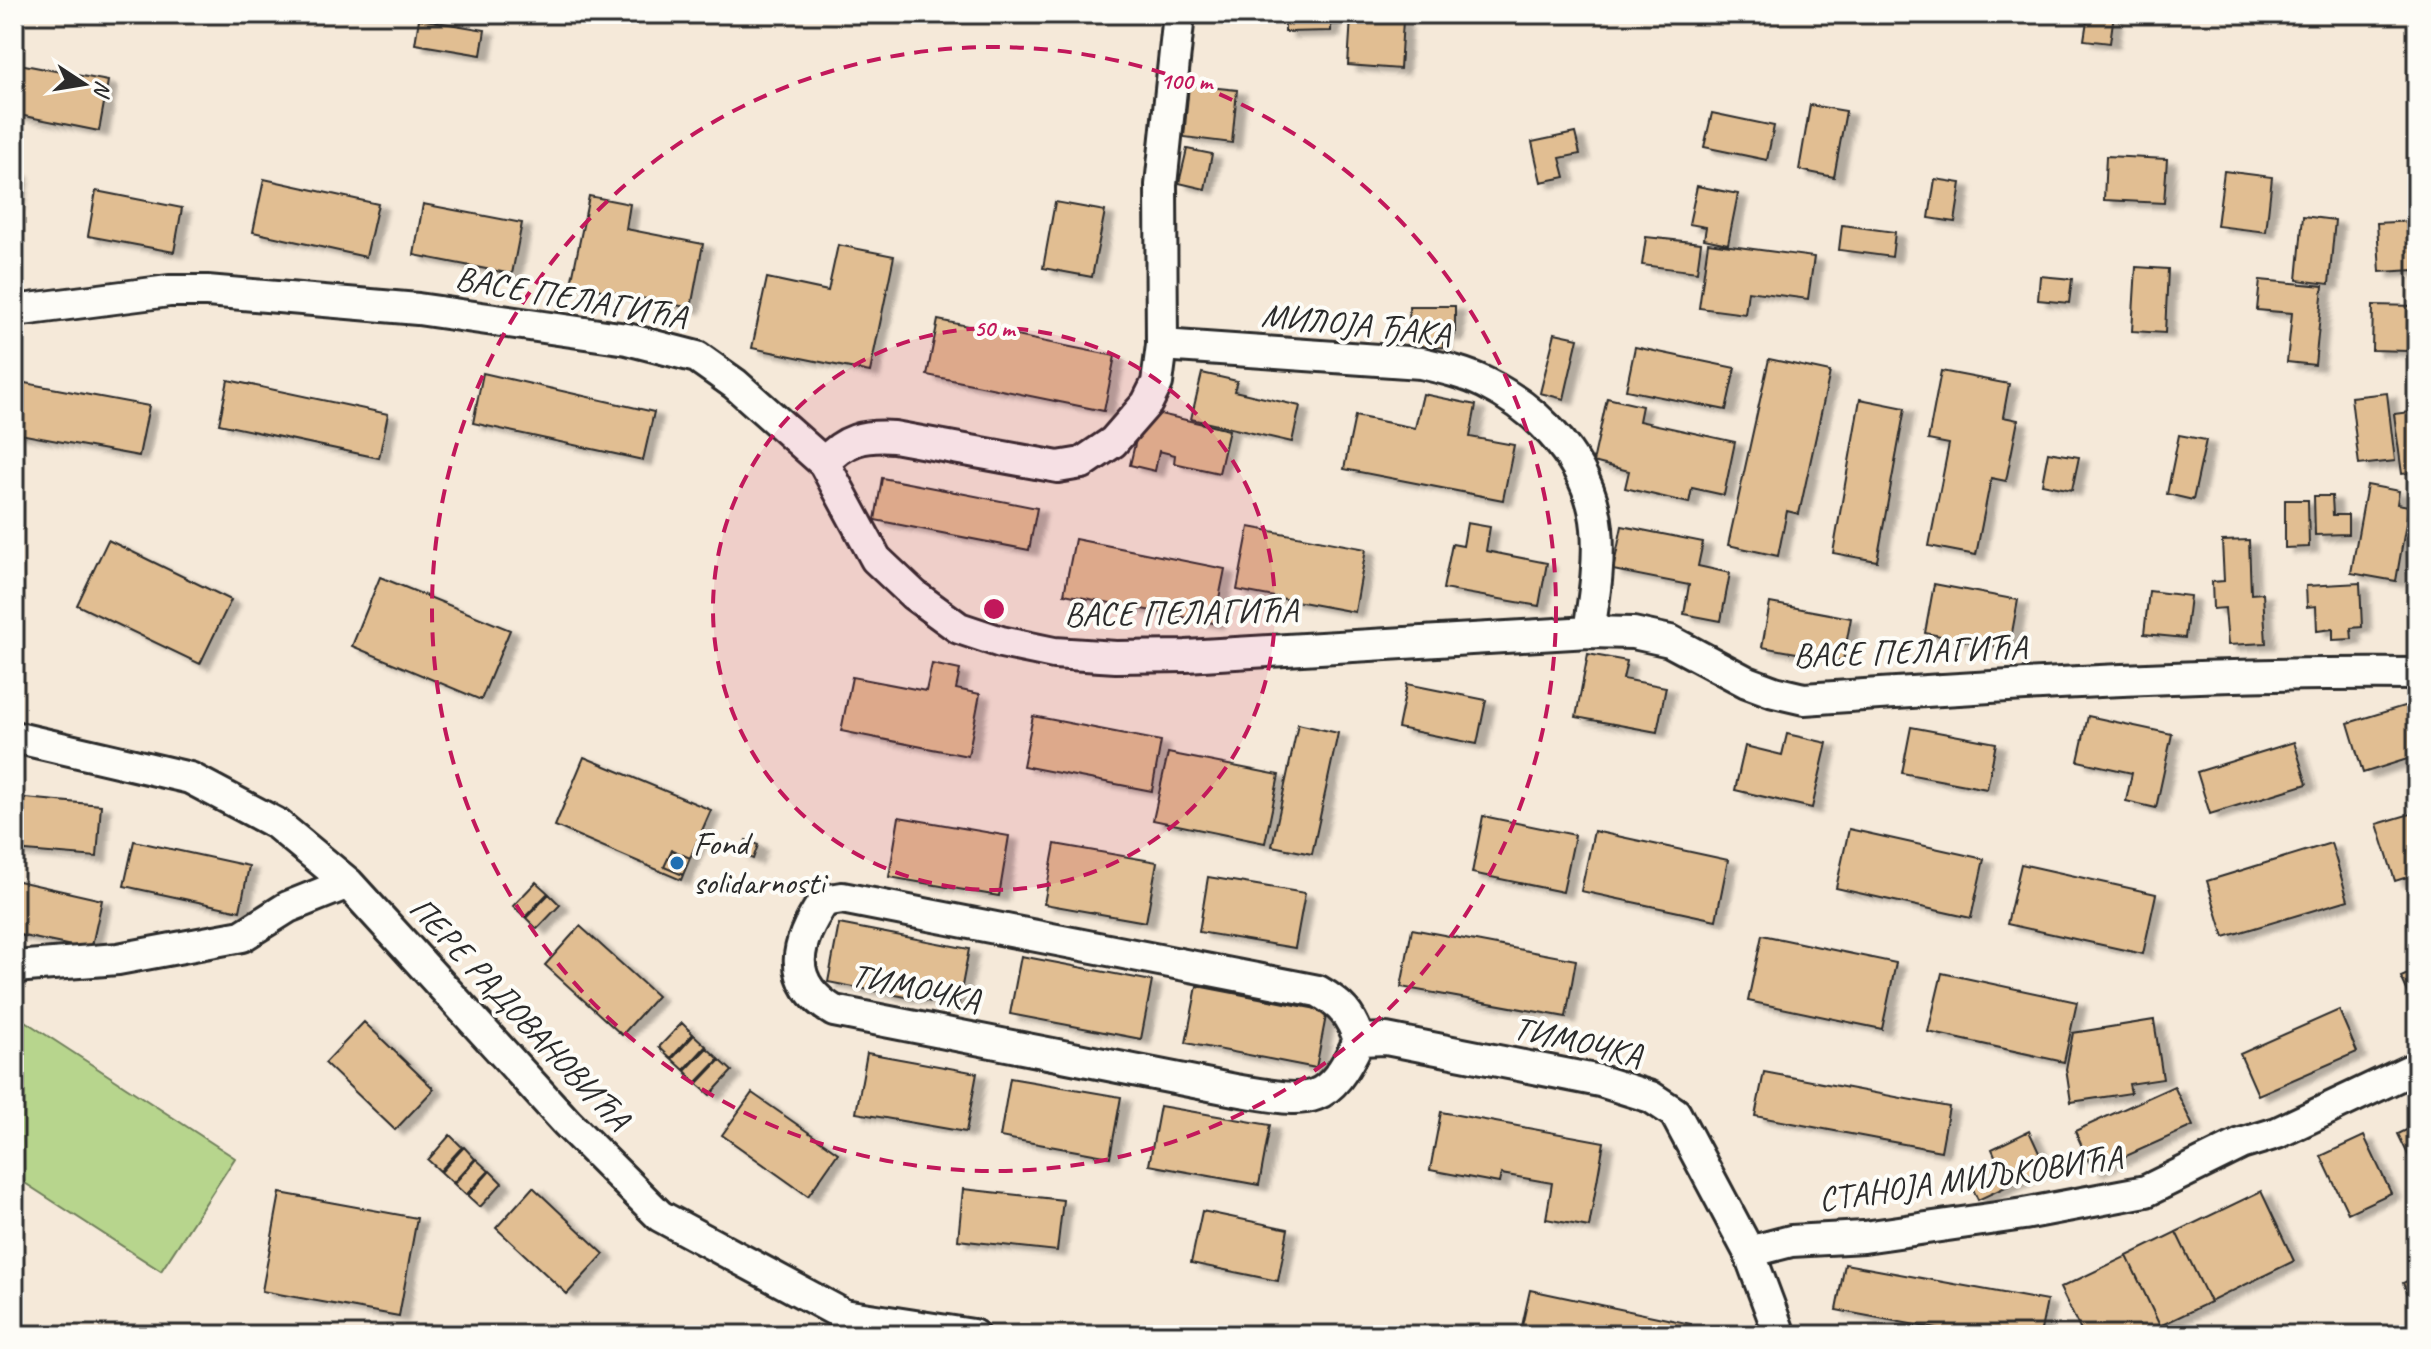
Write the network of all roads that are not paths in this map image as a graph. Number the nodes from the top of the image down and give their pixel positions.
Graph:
1 (1179, 14) edge
2 (14, 311) edge
3 (1162, 345) junction
4 (824, 463) junction
5 (1589, 632) junction
6 (2417, 674) edge
7 (14, 737) edge
8 (348, 883) junction
9 (14, 967) edge
10 (1359, 1040) junction
11 (2417, 1067) edge
12 (1749, 1252) junction
13 (973, 1335) edge
14 (1780, 1335) edge

1 - 3 street
2 - 4 street, ВАСЕ ПЕЛАГИЋА
3 - 4 street
3 - 5 street, МИЛОЈА ЂАКА
4 - 5 street, ВАСЕ ПЕЛАГИЋА
5 - 6 street, ВАСЕ ПЕЛАГИЋА
7 - 8 street, ПЕРЕ РАДОВАНОВИЋА
8 - 9 street
8 - 13 street, ПЕРЕ РАДОВАНОВИЋА
10 - 10 street, ТИМОЧКА
10 - 12 street, ТИМОЧКА
11 - 12 street, СТАНОЈА МИЉКОВИЋА
12 - 14 street, ТИМОЧКА

